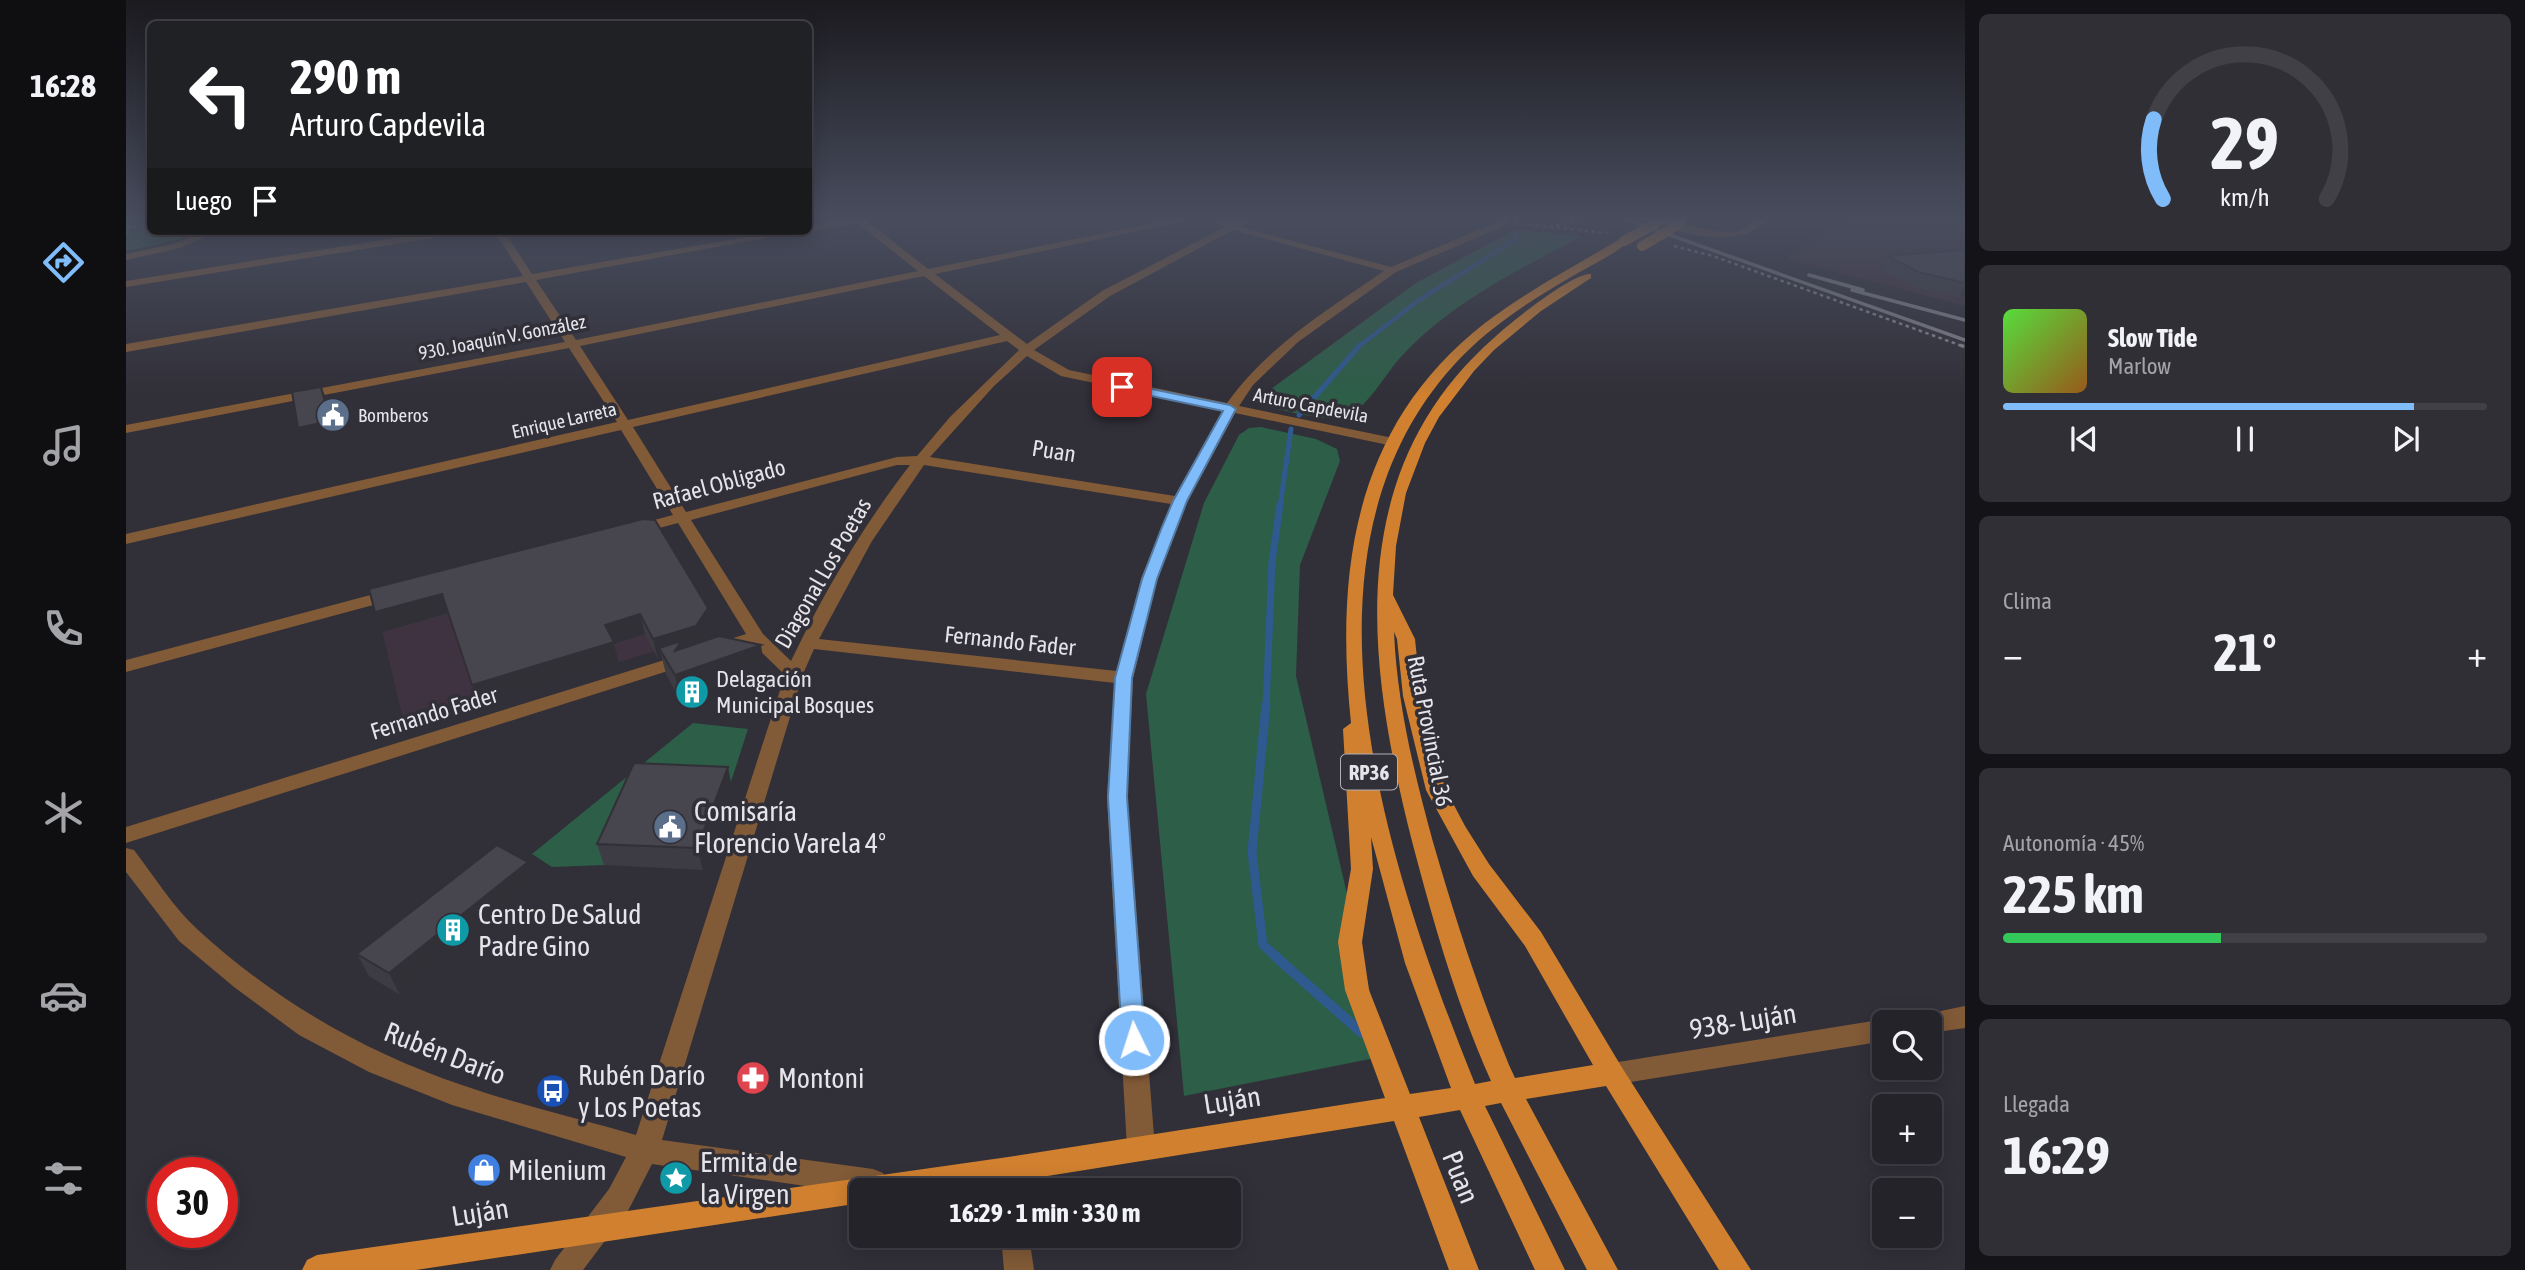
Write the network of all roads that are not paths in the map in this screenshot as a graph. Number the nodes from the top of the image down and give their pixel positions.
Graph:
1 (168, 277) edge
2 (535, 277) edge
3 (900, 277) edge
4 (933, 277) edge
5 (1138, 277) edge
6 (1382, 277) edge
7 (1563, 277) edge
8 (1585, 277) edge
9 (531, 278) junction
10 (126, 284) edge
11 (1011, 336) junction
12 (572, 344) junction
13 (126, 348) edge
14 (1027, 350) junction
15 (1230, 409) junction
16 (625, 425) junction
17 (126, 429) edge
18 (1393, 442) junction
19 (920, 460) junction
20 (1180, 501) junction
21 (681, 518) junction
22 (626, 532) edge
23 (126, 539) edge
24 (410, 590) edge
25 (1385, 592) junction
26 (756, 637) junction
27 (808, 643) junction
28 (126, 666) edge
29 (794, 674) junction
30 (1124, 678) junction
31 (1358, 709) junction
32 (126, 835) edge
33 (126, 856) edge
34 (1965, 1017) edge
35 (1942, 1020) edge
36 (1872, 1032) edge
37 (1612, 1074) junction
38 (1508, 1090) junction
39 (1466, 1095) junction
40 (1400, 1108) junction
41 (1141, 1148) junction
42 (645, 1150) junction
43 (1017, 1178) edge
44 (849, 1179) edge
45 (849, 1192) edge
46 (595, 1228) junction
47 (1016, 1248) edge
48 (317, 1270) edge
49 (565, 1270) edge
50 (1019, 1270) edge
51 (1464, 1270) edge
52 (1550, 1270) edge
53 (1603, 1270) edge
54 (1736, 1270) edge

1 - 10 street
2 - 9 street
3 - 12 street, 930. Joaquín V. González
4 - 11 street, Arturo Capdevila
5 - 14 street, Diagonal Los Poetas
6 - 15 street
7 - 18 main road, RP36, bridge
8 - 25 main road, Ruta Provincial 36 / RP36, bridge
9 - 12 street
9 - 13 street
11 - 14 street, Arturo Capdevila
11 - 16 street, Enrique Larreta
12 - 16 street
12 - 17 street, 930. Joaquín V. González
14 - 15 street, Arturo Capdevila
14 - 19 street, Diagonal Los Poetas
15 - 18 street, Arturo Capdevila
15 - 20 street
16 - 21 street
16 - 23 street, Enrique Larreta
18 - 31 main road, RP36
19 - 20 street, Puan
19 - 21 street, Rafael Obligado
19 - 27 street, Diagonal Los Poetas
20 - 30 street
21 - 22 street, Rafael Obligado
21 - 26 street
24 - 28 street
25 - 37 main road
25 - 38 main road, Ruta Provincial 36 / RP36
26 - 29 street
26 - 32 street, Fernando Fader
27 - 29 street, Diagonal Los Poetas
27 - 30 street, Fernando Fader
29 - 42 street, Diagonal Los Poetas
30 - 41 street
31 - 39 main road, RP36
31 - 40 main road, Puan
33 - 42 street, Rubén Darío
34 - 35 street
36 - 37 street, 938- Luján
37 - 38 main road, Luján
37 - 54 main road
38 - 39 main road, Luján
38 - 53 main road, Ruta Provincial 36 / RP36
39 - 40 main road, Luján
39 - 52 main road, RP36
40 - 41 main road, Luján
40 - 51 main road, Puan
41 - 43 main road, Luján
42 - 44 street, Rubén Darío
42 - 46 street, Diagonal Los Poetas
45 - 46 main road, Luján
46 - 48 main road, Luján
46 - 49 street, Diagonal Los Poetas
47 - 50 street

